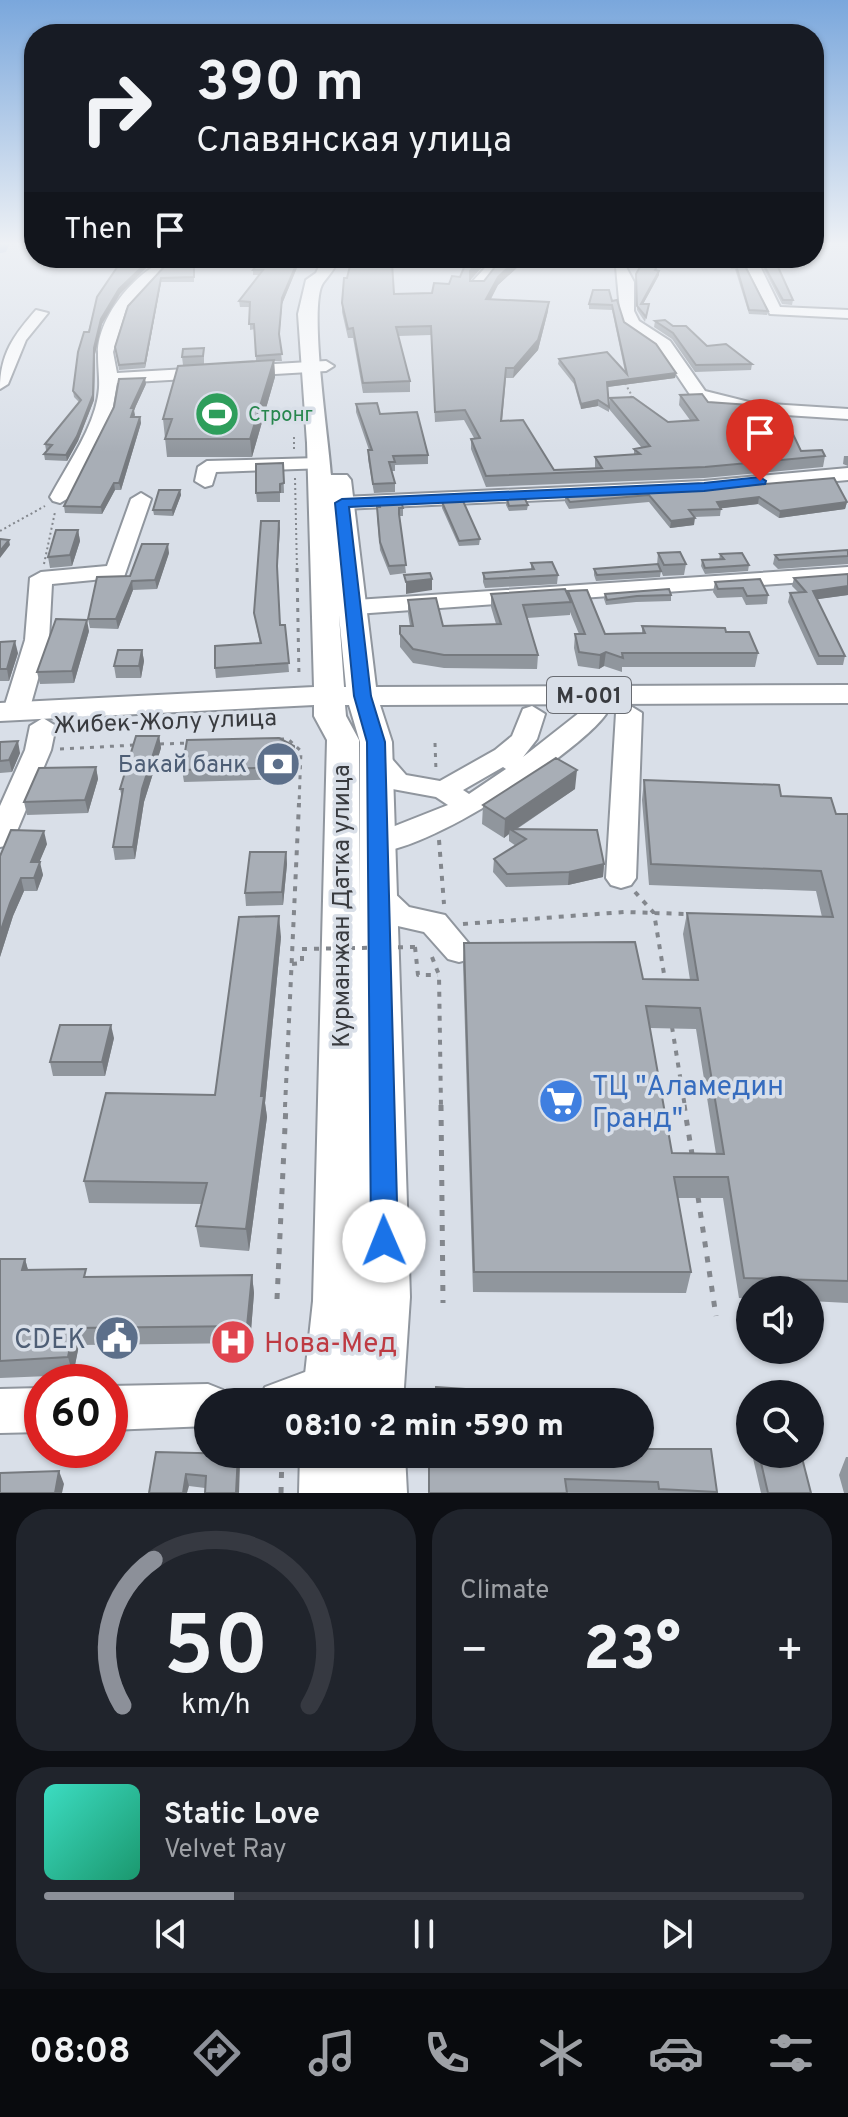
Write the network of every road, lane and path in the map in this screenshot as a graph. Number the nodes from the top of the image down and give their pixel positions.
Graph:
1 (41, 313) dead end
2 (118, 313) edge
3 (322, 313) edge
4 (628, 313) edge
5 (816, 313) edge
6 (848, 314) edge
7 (318, 367) junction
8 (623, 377) edge
9 (110, 378) junction
10 (0, 384) edge
11 (618, 401) edge
12 (848, 414) edge
13 (294, 437) dead end
14 (307, 464) junction
15 (848, 474) edge
16 (205, 481) dead end
17 (60, 497) junction
18 (141, 499) dead end
19 (342, 503) junction
20 (0, 531) edge
21 (848, 573) edge
22 (41, 578) junction
23 (356, 607) junction
24 (294, 680) dead end
25 (848, 694) edge
26 (347, 706) junction
27 (848, 711) edge
28 (629, 713) junction
29 (532, 714) junction
30 (593, 714) junction
31 (5, 717) edge
32 (41, 738) junction
33 (273, 739) edge
34 (195, 743) edge
35 (376, 757) junction
36 (514, 762) junction
37 (444, 790) junction
38 (469, 807) junction
39 (438, 833) dead end
40 (0, 838) edge
41 (377, 844) junction
42 (621, 878) joint
43 (378, 895) junction
44 (654, 913) junction
45 (700, 915) edge
46 (445, 918) dead end
47 (447, 942) junction
48 (291, 964) junction
49 (439, 975) junction
50 (666, 990) edge
51 (671, 1021) edge
52 (693, 1161) edge
53 (697, 1192) edge
54 (277, 1299) dead end
55 (443, 1303) dead end
56 (716, 1316) dead end
57 (329, 1388) edge
58 (393, 1388) edge
59 (194, 1405) edge
60 (128, 1407) edge
61 (24, 1410) edge
62 (0, 1411) edge
63 (282, 1468) edge
64 (327, 1468) edge
65 (378, 1468) edge
66 (281, 1493) edge
67 (327, 1493) edge
68 (379, 1493) edge

1 - 10 street
2 - 9 street
3 - 7 main road, Курманжан Датка улица
4 - 12 street
5 - 6 street
7 - 9 street
7 - 14 main road, Курманжан Датка улица
7 - 19 main road, Курманжан Датка улица
8 - 11 path
9 - 17 street
13 - 14 path
14 - 16 street
14 - 24 path
14 - 26 main road, Курманжан Датка улица
15 - 19 street
17 - 20 path
17 - 22 path
18 - 22 street
19 - 23 main road, Курманжан Датка улица
21 - 23 street
22 - 31 street
23 - 26 main road, Курманжан Датка улица
25 - 26 main road, М-001
26 - 29 main road, М-001
26 - 31 main road, Жибек-Жолу улица / М-001
26 - 32 main road, Жибек-Жолу улица / М-001
26 - 35 main road, Курманжан Датка улица
26 - 57 main road, Курманжан Датка улица
27 - 28 main road, М-001
28 - 30 main road, М-001
28 - 42 street
29 - 30 main road, М-001
29 - 36 street
30 - 36 street
31 - 32 main road, Жибек-Жолу улица / М-001
32 - 34 path
32 - 40 street
33 - 48 path
35 - 37 street
35 - 41 main road, Курманжан Датка улица
36 - 37 street
36 - 38 street
37 - 38 street
38 - 41 street
39 - 46 path
41 - 43 main road, Курманжан Датка улица
42 - 44 path
43 - 47 street
43 - 58 main road, Курманжан Датка улица
44 - 45 path
44 - 47 path
44 - 50 path
47 - 49 path
48 - 49 path, bridge
48 - 54 path
49 - 55 path
51 - 52 path
53 - 56 path
59 - 60 street
61 - 62 street
63 - 66 path
64 - 67 main road
65 - 68 main road

